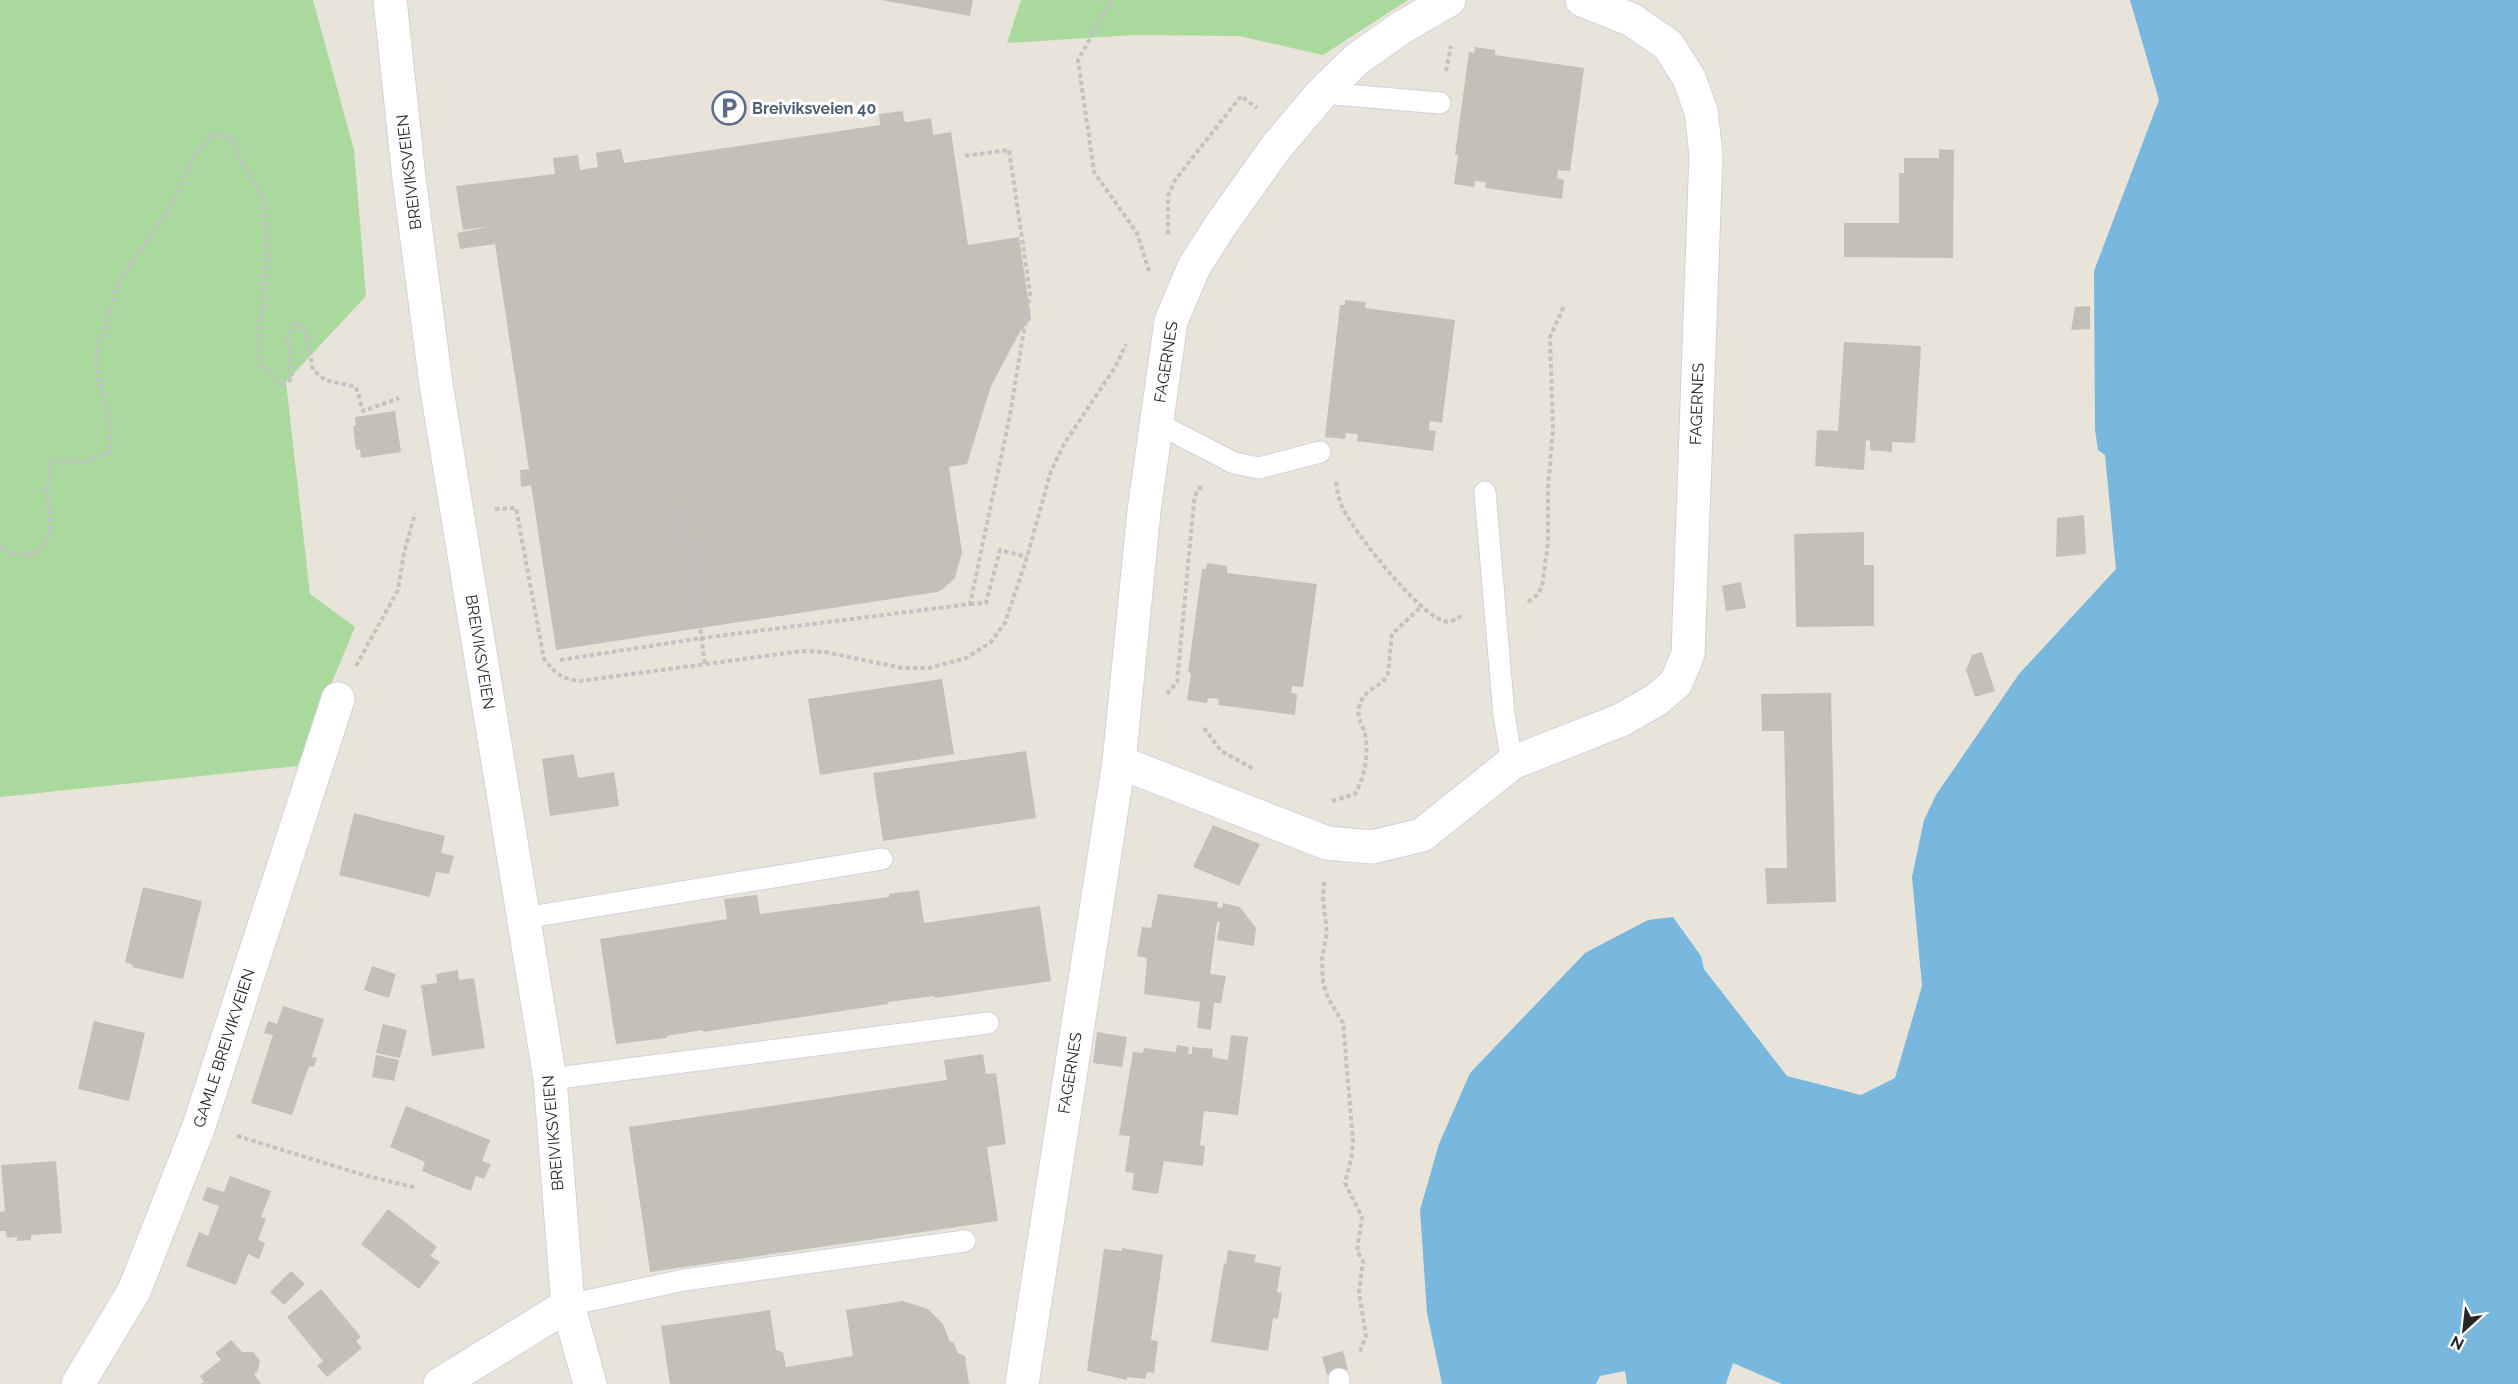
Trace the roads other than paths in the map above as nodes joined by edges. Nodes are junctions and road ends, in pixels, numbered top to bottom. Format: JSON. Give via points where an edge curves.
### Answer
{"nodes":[{"id":1,"x":390,"y":0,"type":"edge"},
{"id":2,"x":1449,"y":0,"type":"edge"},
{"id":3,"x":1582,"y":0,"type":"edge"},
{"id":4,"x":1322,"y":93,"type":"junction"},
{"id":5,"x":1440,"y":103,"type":"road end"},
{"id":6,"x":1157,"y":423,"type":"junction"},
{"id":7,"x":1320,"y":452,"type":"road end"},
{"id":8,"x":1485,"y":492,"type":"dead end"},
{"id":9,"x":338,"y":699,"type":"road end"},
{"id":10,"x":1119,"y":762,"type":"junction"},
{"id":11,"x":1512,"y":764,"type":"junction"},
{"id":12,"x":882,"y":859,"type":"dead end"},
{"id":13,"x":524,"y":918,"type":"junction"},
{"id":14,"x":988,"y":1023,"type":"dead end"},
{"id":15,"x":550,"y":1079,"type":"junction"},
{"id":16,"x":964,"y":1241,"type":"dead end"},
{"id":17,"x":568,"y":1305,"type":"junction"},
{"id":18,"x":78,"y":1384,"type":"edge"},
{"id":19,"x":440,"y":1384,"type":"edge"},
{"id":20,"x":590,"y":1384,"type":"edge"},
{"id":21,"x":1022,"y":1384,"type":"edge"}],
"edges":[{"from":1,"to":13,"type":"street","name":"BREIVIKSVEIEN","via":[[436,384]]},
{"from":2,"to":4,"type":"street","name":"FAGERNES","via":[[1357,59]]},
{"from":3,"to":11,"type":"street","name":"FAGERNES","via":[[1632,20],[1668,45],[1689,78],[1701,111],[1706,154],[1688,654],[1676,683],[1656,700],[1621,720]]},
{"from":4,"to":5,"type":"lane"},
{"from":4,"to":6,"type":"street","name":"FAGERNES","via":[[1289,132],[1194,267],[1171,321]]},
{"from":6,"to":7,"type":"lane","via":[[1234,463],[1259,468]]},
{"from":6,"to":10,"type":"street","name":"FAGERNES","via":[[1144,511]]},
{"from":8,"to":11,"type":"lane","via":[[1504,715]]},
{"from":9,"to":18,"type":"street","name":"GAMLE BREIVIKVEIEN","via":[[198,1126],[134,1291]]},
{"from":10,"to":11,"type":"street","name":"FAGERNES","via":[[1327,843],[1372,847],[1422,835]]},
{"from":10,"to":21,"type":"street","name":"FAGERNES"},
{"from":12,"to":13,"type":"lane"},
{"from":13,"to":15,"type":"street","name":"BREIVIKSVEIEN"},
{"from":14,"to":15,"type":"lane"},
{"from":15,"to":17,"type":"street","name":"BREIVIKSVEIEN"},
{"from":16,"to":17,"type":"lane","via":[[684,1280]]},
{"from":17,"to":19,"type":"street"},
{"from":17,"to":20,"type":"street","name":"BREIVIKSVEIEN"}]}
